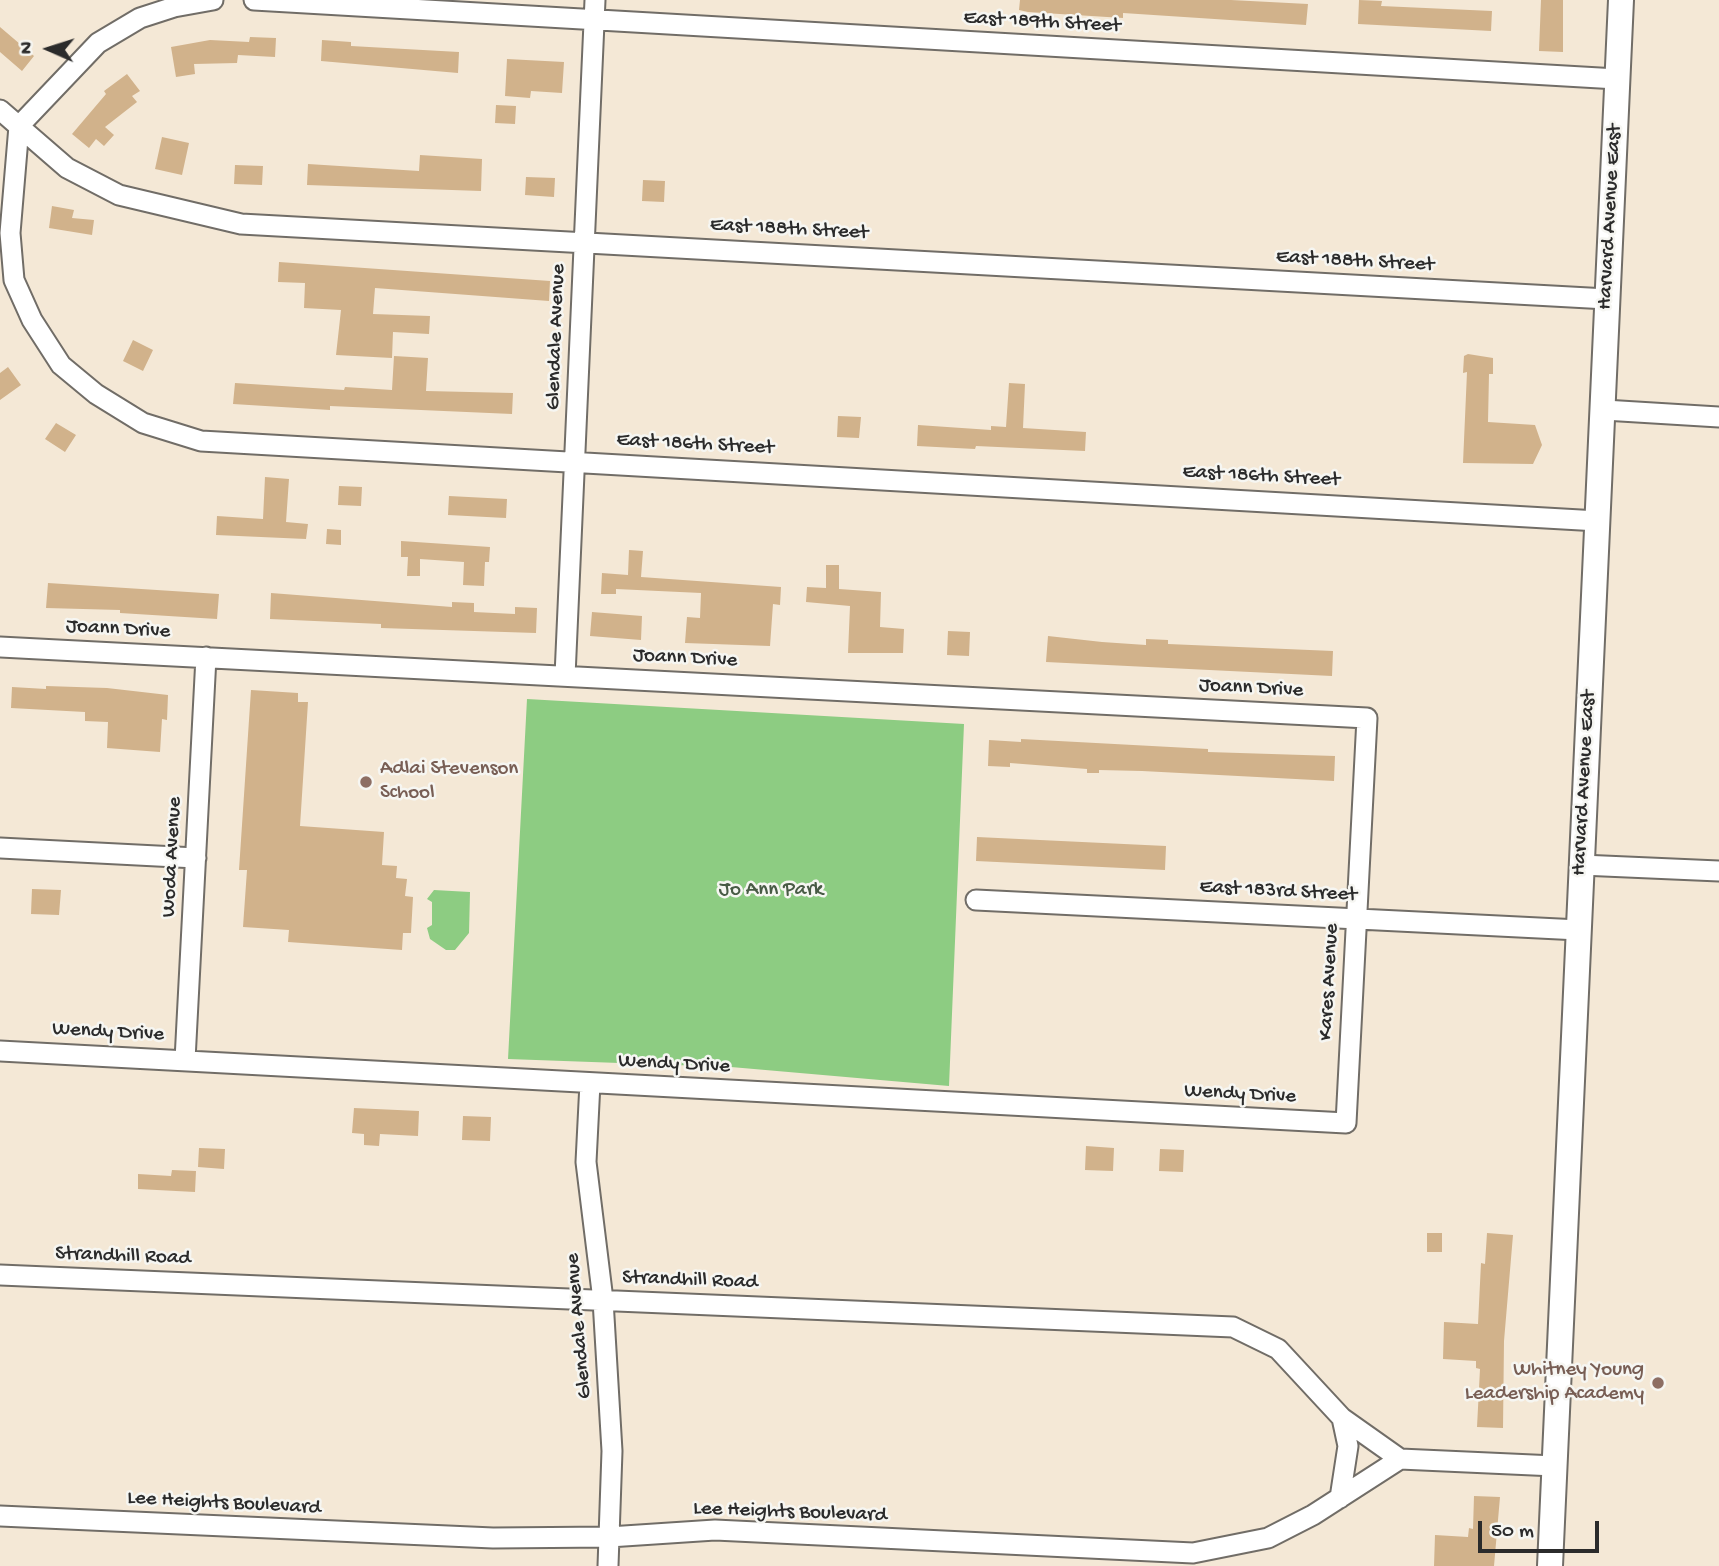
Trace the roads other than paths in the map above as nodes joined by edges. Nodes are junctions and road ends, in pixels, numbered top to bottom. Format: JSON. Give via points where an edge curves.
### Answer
{"nodes":[{"id":1,"x":213,"y":0,"type":"edge"},
{"id":2,"x":254,"y":0,"type":"edge"},
{"id":3,"x":595,"y":0,"type":"edge"},
{"id":4,"x":1621,"y":0,"type":"edge"},
{"id":5,"x":594,"y":21,"type":"junction"},
{"id":6,"x":1617,"y":79,"type":"junction"},
{"id":7,"x":0,"y":110,"type":"edge"},
{"id":8,"x":19,"y":126,"type":"junction"},
{"id":9,"x":583,"y":241,"type":"junction"},
{"id":10,"x":1607,"y":299,"type":"junction"},
{"id":11,"x":1604,"y":410,"type":"junction"},
{"id":12,"x":1719,"y":417,"type":"edge"},
{"id":13,"x":576,"y":461,"type":"junction"},
{"id":14,"x":1598,"y":521,"type":"junction"},
{"id":15,"x":0,"y":647,"type":"edge"},
{"id":16,"x":206,"y":657,"type":"junction"},
{"id":17,"x":565,"y":676,"type":"junction"},
{"id":18,"x":1367,"y":718,"type":"joint"},
{"id":19,"x":0,"y":848,"type":"edge"},
{"id":20,"x":195,"y":858,"type":"junction"},
{"id":21,"x":1581,"y":865,"type":"junction"},
{"id":22,"x":1719,"y":871,"type":"edge"},
{"id":23,"x":976,"y":900,"type":"dead end"},
{"id":24,"x":1357,"y":918,"type":"junction"},
{"id":25,"x":1579,"y":930,"type":"junction"},
{"id":26,"x":0,"y":1051,"type":"edge"},
{"id":27,"x":185,"y":1060,"type":"junction"},
{"id":28,"x":590,"y":1083,"type":"junction"},
{"id":29,"x":1346,"y":1123,"type":"joint"},
{"id":30,"x":0,"y":1275,"type":"edge"},
{"id":31,"x":603,"y":1300,"type":"junction"},
{"id":32,"x":1342,"y":1418,"type":"junction"},
{"id":33,"x":1401,"y":1459,"type":"junction"},
{"id":34,"x":1555,"y":1466,"type":"junction"},
{"id":35,"x":1340,"y":1498,"type":"junction"},
{"id":36,"x":0,"y":1516,"type":"edge"},
{"id":37,"x":610,"y":1537,"type":"junction"},
{"id":38,"x":608,"y":1566,"type":"edge"},
{"id":39,"x":1550,"y":1566,"type":"edge"}],
"edges":[{"from":1,"to":8,"type":"street","via":[[140,18],[97,43]]},
{"from":2,"to":5,"type":"street","name":"East 189th Street"},
{"from":3,"to":5,"type":"street","name":"Glendale Avenue"},
{"from":4,"to":6,"type":"main road","name":"Harvard Avenue East"},
{"from":5,"to":6,"type":"street","name":"East 189th Street"},
{"from":5,"to":9,"type":"street","name":"Glendale Avenue"},
{"from":6,"to":10,"type":"main road","name":"Harvard Avenue East"},
{"from":7,"to":8,"type":"street","name":"East 188th Street"},
{"from":8,"to":9,"type":"street","name":"East 188th Street","via":[[67,168],[119,195],[174,210],[241,223]]},
{"from":8,"to":13,"type":"street","name":"East 186th Street","via":[[10,233],[15,280],[32,320],[61,365],[143,423],[201,441]]},
{"from":9,"to":10,"type":"street","name":"East 188th Street"},
{"from":9,"to":13,"type":"street","name":"Glendale Avenue"},
{"from":10,"to":11,"type":"main road","name":"Harvard Avenue East"},
{"from":11,"to":12,"type":"street"},
{"from":11,"to":14,"type":"main road","name":"Harvard Avenue East"},
{"from":13,"to":14,"type":"street","name":"East 186th Street"},
{"from":13,"to":17,"type":"street","name":"Glendale Avenue"},
{"from":14,"to":21,"type":"main road","name":"Harvard Avenue East"},
{"from":15,"to":16,"type":"street","name":"Joann Drive"},
{"from":16,"to":17,"type":"street","name":"Joann Drive"},
{"from":16,"to":20,"type":"street","name":"Woda Avenue"},
{"from":17,"to":18,"type":"street","name":"Joann Drive"},
{"from":18,"to":24,"type":"street","name":"Kares Avenue"},
{"from":19,"to":20,"type":"street"},
{"from":20,"to":27,"type":"street","name":"Woda Avenue"},
{"from":21,"to":22,"type":"street"},
{"from":21,"to":25,"type":"main road","name":"Harvard Avenue East"},
{"from":23,"to":24,"type":"street","name":"East 183rd Street"},
{"from":24,"to":25,"type":"street","name":"East 183rd Street"},
{"from":24,"to":29,"type":"street","name":"Kares Avenue"},
{"from":25,"to":34,"type":"main road","name":"Harvard Avenue East"},
{"from":26,"to":27,"type":"street","name":"Wendy Drive"},
{"from":27,"to":28,"type":"street","name":"Wendy Drive"},
{"from":28,"to":29,"type":"street","name":"Wendy Drive"},
{"from":28,"to":31,"type":"street","name":"Glendale Avenue","via":[[586,1162]]},
{"from":30,"to":31,"type":"street","name":"Strandhill Road"},
{"from":31,"to":32,"type":"street","name":"Strandhill Road","via":[[1233,1327],[1278,1349]]},
{"from":31,"to":37,"type":"street","name":"Glendale Avenue","via":[[612,1451]]},
{"from":32,"to":33,"type":"street","name":"Strandhill Road"},
{"from":32,"to":35,"type":"street","via":[[1348,1446]]},
{"from":33,"to":34,"type":"street"},
{"from":33,"to":35,"type":"street","name":"Lee Heights Boulevard"},
{"from":34,"to":39,"type":"main road","name":"Harvard Avenue East"},
{"from":35,"to":37,"type":"street","name":"Lee Heights Boulevard","via":[[1268,1538],[1193,1553],[715,1530]]},
{"from":36,"to":37,"type":"street","name":"Lee Heights Boulevard","via":[[390,1535]]},
{"from":37,"to":38,"type":"street","name":"Glendale Avenue"}]}
